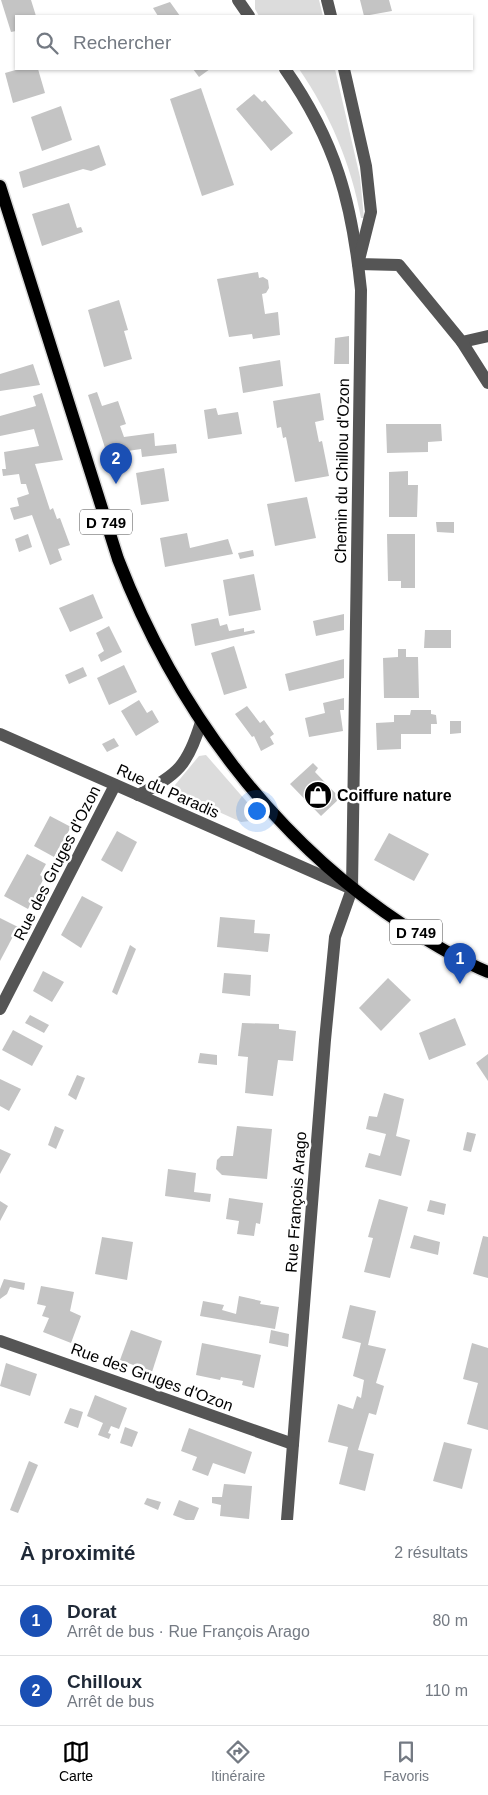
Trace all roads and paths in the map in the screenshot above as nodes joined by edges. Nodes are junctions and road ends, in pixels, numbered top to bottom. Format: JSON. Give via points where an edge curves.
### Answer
{"nodes":[{"id":1,"x":238,"y":0,"type":"edge"},
{"id":2,"x":327,"y":0,"type":"edge"},
{"id":3,"x":248,"y":15,"type":"edge"},
{"id":4,"x":331,"y":15,"type":"edge"},
{"id":5,"x":286,"y":70,"type":"edge"},
{"id":6,"x":344,"y":70,"type":"edge"},
{"id":7,"x":0,"y":186,"type":"edge"},
{"id":8,"x":358,"y":264,"type":"junction"},
{"id":9,"x":488,"y":336,"type":"edge"},
{"id":10,"x":462,"y":342,"type":"junction"},
{"id":11,"x":488,"y":383,"type":"edge"},
{"id":12,"x":201,"y":722,"type":"junction"},
{"id":13,"x":0,"y":734,"type":"edge"},
{"id":14,"x":116,"y":786,"type":"junction"},
{"id":15,"x":138,"y":795,"type":"junction"},
{"id":16,"x":352,"y":889,"type":"junction"},
{"id":17,"x":488,"y":972,"type":"edge"},
{"id":18,"x":0,"y":1009,"type":"edge"},
{"id":19,"x":0,"y":1340,"type":"edge"},
{"id":20,"x":293,"y":1444,"type":"junction"},
{"id":21,"x":287,"y":1520,"type":"edge"}],
"edges":[{"from":1,"to":3,"type":"street"},
{"from":2,"to":4,"type":"street"},
{"from":5,"to":8,"type":"street","name":"Chemin du Chillou d'Ozon","via":[[326,137],[355,232]]},
{"from":6,"to":8,"type":"street","via":[[366,166],[371,212]]},
{"from":7,"to":12,"type":"main road","number":"D 749","via":[[121,567],[157,646]]},
{"from":8,"to":10,"type":"street","via":[[399,265]]},
{"from":8,"to":16,"type":"street","name":"Chemin du Chillou d'Ozon","via":[[359,464]]},
{"from":9,"to":10,"type":"street"},
{"from":10,"to":11,"type":"street"},
{"from":12,"to":15,"type":"street","via":[[191,754],[181,767],[170,778]]},
{"from":12,"to":16,"type":"main road","number":"D 749","via":[[236,770],[282,823]]},
{"from":13,"to":14,"type":"street","name":"Rue du Paradis"},
{"from":14,"to":15,"type":"street","name":"Rue du Paradis"},
{"from":14,"to":18,"type":"street","name":"Rue des Gruges d'Ozon"},
{"from":15,"to":16,"type":"street","name":"Rue du Paradis"},
{"from":16,"to":17,"type":"main road","number":"D 749","via":[[422,937]]},
{"from":16,"to":20,"type":"street","name":"Rue François Arago","via":[[335,936]]},
{"from":19,"to":20,"type":"street","name":"Rue des Gruges d'Ozon"},
{"from":20,"to":21,"type":"street","name":"Rue François Arago"}]}
